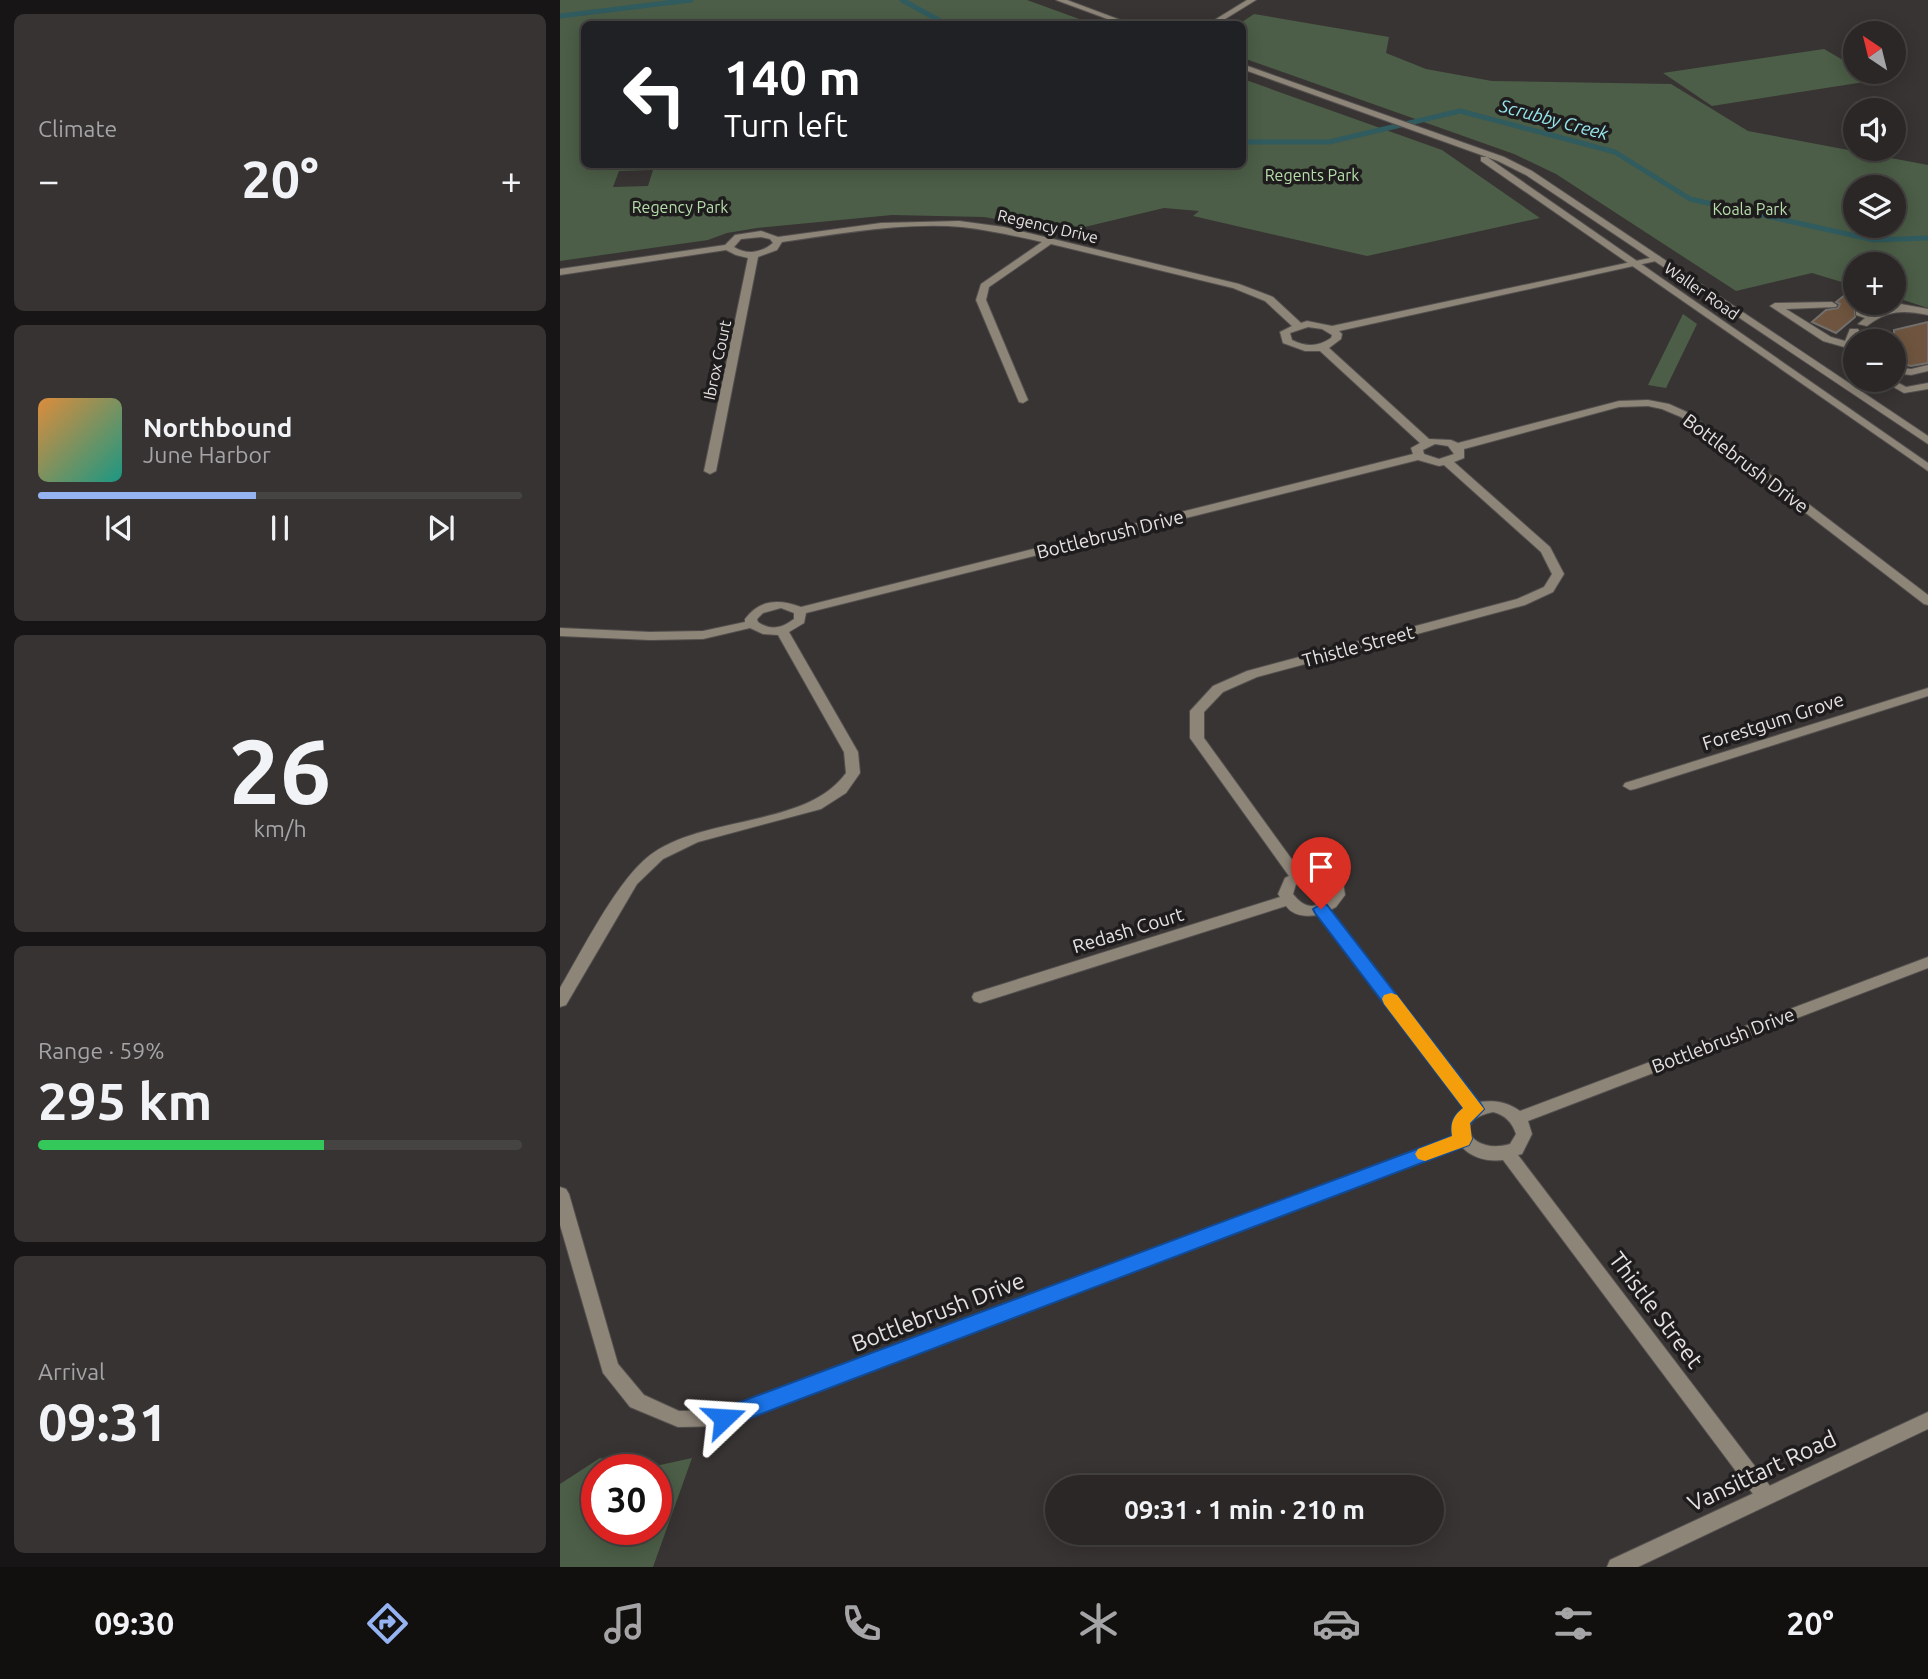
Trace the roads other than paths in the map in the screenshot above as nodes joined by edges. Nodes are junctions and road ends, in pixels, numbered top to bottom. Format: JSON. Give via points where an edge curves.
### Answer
{"nodes":[{"id":1,"x":1060,"y":0,"type":"edge"},
{"id":2,"x":1252,"y":0,"type":"edge"},
{"id":3,"x":1119,"y":21,"type":"edge"},
{"id":4,"x":1217,"y":21,"type":"edge"},
{"id":5,"x":1246,"y":67,"type":"edge"},
{"id":6,"x":1455,"y":142,"type":"junction"},
{"id":7,"x":777,"y":240,"type":"junction"},
{"id":8,"x":1050,"y":241,"type":"junction"},
{"id":9,"x":728,"y":247,"type":"junction"},
{"id":10,"x":754,"y":254,"type":"junction"},
{"id":11,"x":1656,"y":258,"type":"junction"},
{"id":12,"x":1633,"y":263,"type":"junction"},
{"id":13,"x":560,"y":272,"type":"edge"},
{"id":14,"x":1832,"y":305,"type":"dead end"},
{"id":15,"x":1928,"y":312,"type":"edge"},
{"id":16,"x":1861,"y":315,"type":"edge"},
{"id":17,"x":1863,"y":324,"type":"junction"},
{"id":18,"x":1297,"y":325,"type":"junction"},
{"id":19,"x":1332,"y":329,"type":"junction"},
{"id":20,"x":1860,"y":329,"type":"edge"},
{"id":21,"x":1843,"y":345,"type":"edge"},
{"id":22,"x":1322,"y":347,"type":"junction"},
{"id":23,"x":1928,"y":368,"type":"edge"},
{"id":24,"x":1906,"y":371,"type":"edge"},
{"id":25,"x":1828,"y":373,"type":"junction"},
{"id":26,"x":1801,"y":380,"type":"junction"},
{"id":27,"x":1928,"y":386,"type":"edge"},
{"id":28,"x":1906,"y":390,"type":"edge"},
{"id":29,"x":1023,"y":400,"type":"dead end"},
{"id":30,"x":1928,"y":441,"type":"edge"},
{"id":31,"x":1426,"y":442,"type":"junction"},
{"id":32,"x":1457,"y":447,"type":"junction"},
{"id":33,"x":1419,"y":456,"type":"junction"},
{"id":34,"x":1447,"y":462,"type":"junction"},
{"id":35,"x":1928,"y":468,"type":"edge"},
{"id":36,"x":710,"y":471,"type":"dead end"},
{"id":37,"x":1928,"y":601,"type":"edge"},
{"id":38,"x":800,"y":611,"type":"junction"},
{"id":39,"x":752,"y":624,"type":"junction"},
{"id":40,"x":782,"y":631,"type":"junction"},
{"id":41,"x":560,"y":632,"type":"edge"},
{"id":42,"x":1928,"y":692,"type":"edge"},
{"id":43,"x":1630,"y":786,"type":"dead end"},
{"id":44,"x":1297,"y":877,"type":"junction"},
{"id":45,"x":1288,"y":900,"type":"junction"},
{"id":46,"x":1321,"y":909,"type":"junction"},
{"id":47,"x":1928,"y":962,"type":"edge"},
{"id":48,"x":980,"y":997,"type":"dead end"},
{"id":49,"x":560,"y":1001,"type":"edge"},
{"id":50,"x":1474,"y":1109,"type":"junction"},
{"id":51,"x":1518,"y":1118,"type":"junction"},
{"id":52,"x":1462,"y":1139,"type":"junction"},
{"id":53,"x":1507,"y":1153,"type":"junction"},
{"id":54,"x":560,"y":1194,"type":"edge"},
{"id":55,"x":1928,"y":1420,"type":"edge"},
{"id":56,"x":1766,"y":1496,"type":"junction"},
{"id":57,"x":1617,"y":1567,"type":"edge"}],
"edges":[{"from":1,"to":3,"type":"street"},
{"from":2,"to":4,"type":"street"},
{"from":5,"to":6,"type":"street","name":"Waller Road"},
{"from":6,"to":11,"type":"street","name":"Waller Road","via":[[1529,173]]},
{"from":6,"to":12,"type":"street","name":"Waller Road"},
{"from":7,"to":8,"type":"street","name":"Regency Drive","via":[[922,223],[1004,230]]},
{"from":7,"to":9,"type":"street","via":[[768,235],[745,235]]},
{"from":7,"to":10,"type":"street","via":[[773,248]]},
{"from":8,"to":18,"type":"street","name":"Regency Drive","via":[[1236,286],[1269,299]]},
{"from":8,"to":29,"type":"street","via":[[984,286],[981,300]]},
{"from":9,"to":10,"type":"street","via":[[733,252]]},
{"from":9,"to":13,"type":"street"},
{"from":10,"to":36,"type":"street","name":"Ibrox Court"},
{"from":11,"to":12,"type":"street"},
{"from":11,"to":25,"type":"street","name":"Waller Road"},
{"from":12,"to":19,"type":"street"},
{"from":12,"to":26,"type":"street","name":"Waller Road"},
{"from":14,"to":21,"type":"street","via":[[1774,306]]},
{"from":15,"to":17,"type":"street","via":[[1900,307]]},
{"from":16,"to":17,"type":"street"},
{"from":17,"to":20,"type":"street"},
{"from":18,"to":19,"type":"street"},
{"from":18,"to":22,"type":"street","via":[[1285,332],[1287,341],[1301,348]]},
{"from":19,"to":22,"type":"street","via":[[1336,339]]},
{"from":22,"to":31,"type":"street"},
{"from":23,"to":24,"type":"street"},
{"from":25,"to":26,"type":"street"},
{"from":25,"to":30,"type":"street","name":"Waller Road"},
{"from":26,"to":35,"type":"street","name":"Waller Road"},
{"from":27,"to":28,"type":"street"},
{"from":31,"to":32,"type":"street","via":[[1443,441]]},
{"from":31,"to":33,"type":"street","via":[[1417,449]]},
{"from":32,"to":34,"type":"street","via":[[1460,456]]},
{"from":32,"to":37,"type":"street","name":"Bottlebrush Drive","via":[[1619,404],[1665,406],[1685,415]]},
{"from":33,"to":34,"type":"street"},
{"from":33,"to":38,"type":"street","name":"Bottlebrush Drive"},
{"from":34,"to":44,"type":"street","name":"Thistle Street","via":[[1546,550],[1558,575],[1549,589],[1521,602],[1252,674],[1218,689],[1197,711],[1197,738]]},
{"from":38,"to":39,"type":"street","via":[[790,605],[766,606],[754,614]]},
{"from":38,"to":40,"type":"street","via":[[796,625]]},
{"from":39,"to":40,"type":"street","via":[[760,630]]},
{"from":39,"to":41,"type":"street","via":[[703,635]]},
{"from":40,"to":49,"type":"street","via":[[852,752],[853,774],[841,790],[816,806],[693,839],[658,856],[632,881]]},
{"from":42,"to":43,"type":"street","name":"Forestgum Grove"},
{"from":44,"to":45,"type":"street","via":[[1286,887]]},
{"from":44,"to":46,"type":"street","via":[[1319,875],[1336,884],[1337,899]]},
{"from":45,"to":46,"type":"street","via":[[1302,909]]},
{"from":45,"to":48,"type":"street","name":"Redash Court"},
{"from":46,"to":50,"type":"street"},
{"from":47,"to":51,"type":"street","name":"Bottlebrush Drive"},
{"from":50,"to":51,"type":"street","via":[[1503,1108]]},
{"from":50,"to":52,"type":"street","via":[[1462,1119]]},
{"from":51,"to":53,"type":"street","via":[[1522,1142]]},
{"from":52,"to":53,"type":"street","via":[[1487,1155]]},
{"from":52,"to":54,"type":"street","name":"Bottlebrush Drive","via":[[724,1418],[678,1419],[637,1401],[610,1367]]},
{"from":53,"to":56,"type":"street","name":"Thistle Street"},
{"from":55,"to":56,"type":"street","name":"Vansittart Road"},
{"from":56,"to":57,"type":"street","name":"Vansittart Road"}]}
